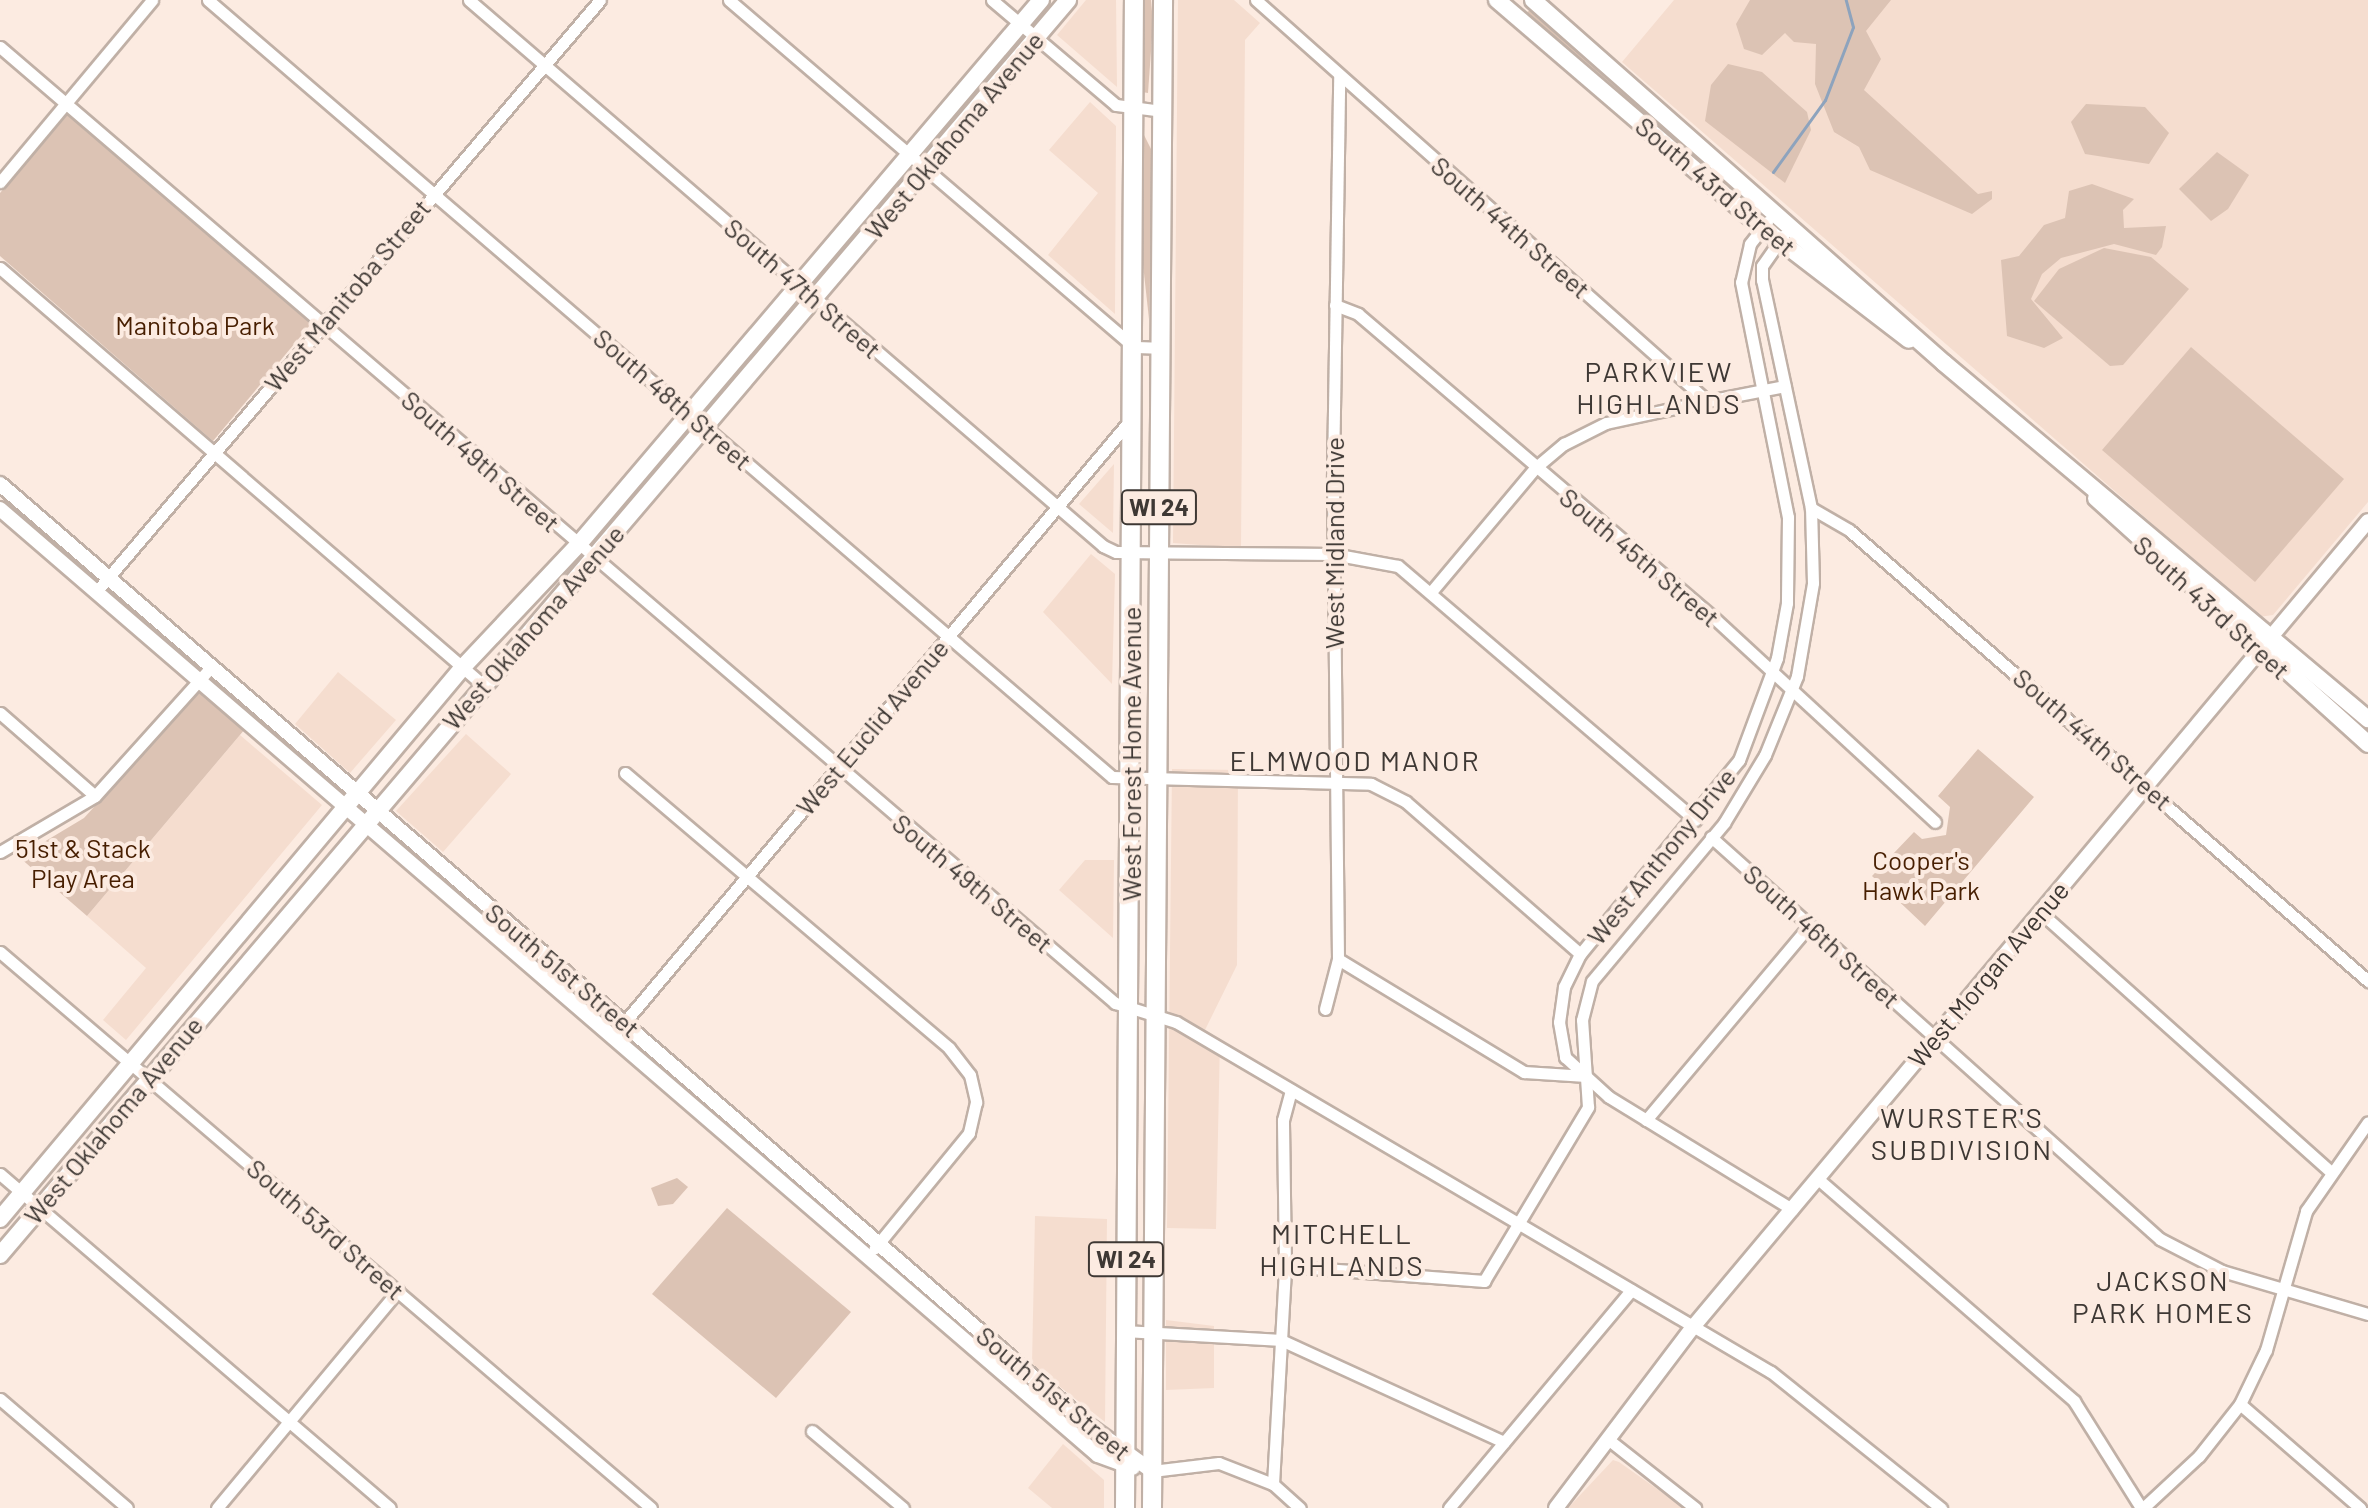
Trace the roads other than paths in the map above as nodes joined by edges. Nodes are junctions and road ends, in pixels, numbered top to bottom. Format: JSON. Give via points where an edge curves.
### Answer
{"nodes":[{"id":1,"x":152,"y":0,"type":"edge"},
{"id":2,"x":208,"y":0,"type":"edge"},
{"id":3,"x":469,"y":0,"type":"edge"},
{"id":4,"x":600,"y":0,"type":"edge"},
{"id":5,"x":729,"y":0,"type":"edge"},
{"id":6,"x":992,"y":0,"type":"edge"},
{"id":7,"x":1041,"y":0,"type":"edge"},
{"id":8,"x":1068,"y":0,"type":"edge"},
{"id":9,"x":1134,"y":0,"type":"edge"},
{"id":10,"x":1163,"y":0,"type":"edge"},
{"id":11,"x":1256,"y":0,"type":"edge"},
{"id":12,"x":1533,"y":0,"type":"edge"},
{"id":13,"x":1509,"y":4,"type":"edge"},
{"id":14,"x":1020,"y":25,"type":"junction"},
{"id":15,"x":1037,"y":37,"type":"junction"},
{"id":16,"x":0,"y":47,"type":"edge"},
{"id":17,"x":544,"y":65,"type":"junction"},
{"id":18,"x":1339,"y":75,"type":"junction"},
{"id":19,"x":66,"y":103,"type":"junction"},
{"id":20,"x":1132,"y":111,"type":"junction"},
{"id":21,"x":1162,"y":111,"type":"junction"},
{"id":22,"x":909,"y":156,"type":"junction"},
{"id":23,"x":925,"y":170,"type":"junction"},
{"id":24,"x":0,"y":182,"type":"edge"},
{"id":25,"x":432,"y":194,"type":"junction"},
{"id":26,"x":1777,"y":211,"type":"junction"},
{"id":27,"x":1793,"y":226,"type":"junction"},
{"id":28,"x":1763,"y":228,"type":"junction"},
{"id":29,"x":1780,"y":241,"type":"junction"},
{"id":30,"x":0,"y":268,"type":"edge"},
{"id":31,"x":800,"y":285,"type":"junction"},
{"id":32,"x":816,"y":299,"type":"junction"},
{"id":33,"x":1335,"y":305,"type":"junction"},
{"id":34,"x":322,"y":325,"type":"junction"},
{"id":35,"x":1134,"y":347,"type":"junction"},
{"id":36,"x":1160,"y":348,"type":"junction"},
{"id":37,"x":1944,"y":363,"type":"junction"},
{"id":38,"x":1785,"y":386,"type":"junction"},
{"id":39,"x":1761,"y":389,"type":"junction"},
{"id":40,"x":1707,"y":401,"type":"junction"},
{"id":41,"x":691,"y":414,"type":"junction"},
{"id":42,"x":1132,"y":418,"type":"junction"},
{"id":43,"x":707,"y":428,"type":"junction"},
{"id":44,"x":213,"y":453,"type":"junction"},
{"id":45,"x":2062,"y":462,"type":"junction"},
{"id":46,"x":1535,"y":468,"type":"junction"},
{"id":47,"x":0,"y":484,"type":"edge"},
{"id":48,"x":1058,"y":508,"type":"junction"},
{"id":49,"x":1811,"y":508,"type":"junction"},
{"id":50,"x":0,"y":509,"type":"edge"},
{"id":51,"x":2368,"y":521,"type":"edge"},
{"id":52,"x":578,"y":545,"type":"junction"},
{"id":53,"x":1145,"y":552,"type":"junction"},
{"id":54,"x":1333,"y":554,"type":"junction"},
{"id":55,"x":592,"y":558,"type":"junction"},
{"id":56,"x":108,"y":578,"type":"junction"},
{"id":57,"x":96,"y":592,"type":"junction"},
{"id":58,"x":1431,"y":592,"type":"junction"},
{"id":59,"x":948,"y":636,"type":"junction"},
{"id":60,"x":2272,"y":636,"type":"junction"},
{"id":61,"x":2259,"y":651,"type":"junction"},
{"id":62,"x":211,"y":667,"type":"junction"},
{"id":63,"x":463,"y":667,"type":"junction"},
{"id":64,"x":1772,"y":674,"type":"junction"},
{"id":65,"x":199,"y":681,"type":"junction"},
{"id":66,"x":482,"y":684,"type":"junction"},
{"id":67,"x":446,"y":688,"type":"junction"},
{"id":68,"x":2334,"y":690,"type":"junction"},
{"id":69,"x":1792,"y":693,"type":"junction"},
{"id":70,"x":2321,"y":706,"type":"junction"},
{"id":71,"x":0,"y":713,"type":"edge"},
{"id":72,"x":2368,"y":719,"type":"edge"},
{"id":73,"x":2368,"y":744,"type":"edge"},
{"id":74,"x":424,"y":751,"type":"junction"},
{"id":75,"x":837,"y":768,"type":"junction"},
{"id":76,"x":625,"y":773,"type":"dead end"},
{"id":77,"x":1335,"y":779,"type":"junction"},
{"id":78,"x":1144,"y":780,"type":"junction"},
{"id":79,"x":2146,"y":785,"type":"junction"},
{"id":80,"x":95,"y":796,"type":"junction"},
{"id":81,"x":351,"y":800,"type":"junction"},
{"id":82,"x":369,"y":816,"type":"junction"},
{"id":83,"x":1695,"y":820,"type":"junction"},
{"id":84,"x":1935,"y":822,"type":"dead end"},
{"id":85,"x":1711,"y":837,"type":"junction"},
{"id":86,"x":0,"y":852,"type":"edge"},
{"id":87,"x":747,"y":877,"type":"junction"},
{"id":88,"x":2040,"y":912,"type":"junction"},
{"id":89,"x":1809,"y":926,"type":"junction"},
{"id":90,"x":0,"y":952,"type":"edge"},
{"id":91,"x":1580,"y":954,"type":"junction"},
{"id":92,"x":1338,"y":959,"type":"junction"},
{"id":93,"x":2368,"y":981,"type":"edge"},
{"id":94,"x":1128,"y":1009,"type":"junction"},
{"id":95,"x":1325,"y":1009,"type":"dead end"},
{"id":96,"x":1155,"y":1015,"type":"junction"},
{"id":97,"x":624,"y":1022,"type":"junction"},
{"id":98,"x":613,"y":1036,"type":"junction"},
{"id":99,"x":1935,"y":1038,"type":"junction"},
{"id":100,"x":130,"y":1061,"type":"junction"},
{"id":101,"x":1587,"y":1076,"type":"junction"},
{"id":102,"x":149,"y":1077,"type":"junction"},
{"id":103,"x":1291,"y":1090,"type":"junction"},
{"id":104,"x":1646,"y":1120,"type":"junction"},
{"id":105,"x":2368,"y":1122,"type":"edge"},
{"id":106,"x":2329,"y":1170,"type":"junction"},
{"id":107,"x":0,"y":1174,"type":"edge"},
{"id":108,"x":1818,"y":1179,"type":"junction"},
{"id":109,"x":22,"y":1193,"type":"junction"},
{"id":110,"x":40,"y":1208,"type":"junction"},
{"id":111,"x":1792,"y":1209,"type":"junction"},
{"id":112,"x":0,"y":1219,"type":"edge"},
{"id":113,"x":1522,"y":1222,"type":"junction"},
{"id":114,"x":879,"y":1244,"type":"junction"},
{"id":115,"x":0,"y":1255,"type":"edge"},
{"id":116,"x":868,"y":1256,"type":"junction"},
{"id":117,"x":1285,"y":1266,"type":"junction"},
{"id":118,"x":2283,"y":1289,"type":"junction"},
{"id":119,"x":1631,"y":1290,"type":"junction"},
{"id":120,"x":398,"y":1291,"type":"junction"},
{"id":121,"x":2368,"y":1314,"type":"edge"},
{"id":122,"x":1693,"y":1327,"type":"junction"},
{"id":123,"x":1125,"y":1331,"type":"junction"},
{"id":124,"x":1154,"y":1332,"type":"junction"},
{"id":125,"x":1281,"y":1340,"type":"junction"},
{"id":126,"x":0,"y":1399,"type":"edge"},
{"id":127,"x":2240,"y":1404,"type":"junction"},
{"id":128,"x":290,"y":1422,"type":"junction"},
{"id":129,"x":812,"y":1431,"type":"dead end"},
{"id":130,"x":1609,"y":1440,"type":"junction"},
{"id":131,"x":1504,"y":1442,"type":"junction"},
{"id":132,"x":1125,"y":1462,"type":"junction"},
{"id":133,"x":1152,"y":1471,"type":"junction"},
{"id":134,"x":1273,"y":1484,"type":"junction"},
{"id":135,"x":127,"y":1508,"type":"edge"},
{"id":136,"x":217,"y":1508,"type":"edge"},
{"id":137,"x":390,"y":1508,"type":"edge"},
{"id":138,"x":651,"y":1508,"type":"edge"},
{"id":139,"x":903,"y":1508,"type":"edge"},
{"id":140,"x":1125,"y":1508,"type":"edge"},
{"id":141,"x":1152,"y":1508,"type":"edge"},
{"id":142,"x":1300,"y":1508,"type":"edge"},
{"id":143,"x":1449,"y":1508,"type":"edge"},
{"id":144,"x":1556,"y":1508,"type":"edge"},
{"id":145,"x":1695,"y":1508,"type":"edge"},
{"id":146,"x":1941,"y":1508,"type":"edge"},
{"id":147,"x":2142,"y":1508,"type":"edge"},
{"id":148,"x":2360,"y":1508,"type":"edge"}],
"edges":[{"from":1,"to":19,"type":"street"},
{"from":2,"to":25,"type":"street","name":"South 48th Street"},
{"from":3,"to":17,"type":"street","name":"South 47th Street"},
{"from":4,"to":17,"type":"street","name":"West Manitoba Street"},
{"from":5,"to":22,"type":"street"},
{"from":6,"to":14,"type":"street"},
{"from":7,"to":14,"type":"main road","name":"West Oklahoma Avenue"},
{"from":8,"to":15,"type":"main road","name":"West Oklahoma Avenue"},
{"from":9,"to":20,"type":"main road","name":"West Forest Home Avenue","number":"WI 24"},
{"from":10,"to":21,"type":"main road","name":"West Forest Home Avenue","number":"WI 24"},
{"from":11,"to":18,"type":"street","name":"South 44th Street"},
{"from":12,"to":26,"type":"main road","name":"South 43rd Street"},
{"from":13,"to":28,"type":"main road","name":"South 43rd Street"},
{"from":14,"to":15,"type":"street"},
{"from":14,"to":22,"type":"main road","name":"West Oklahoma Avenue"},
{"from":15,"to":20,"type":"street"},
{"from":15,"to":23,"type":"main road","name":"West Oklahoma Avenue"},
{"from":16,"to":19,"type":"street","name":"South 49th Street"},
{"from":17,"to":25,"type":"street","name":"West Manitoba Street"},
{"from":17,"to":31,"type":"street","name":"South 47th Street"},
{"from":18,"to":33,"type":"street","name":"West Midland Drive"},
{"from":18,"to":40,"type":"street","name":"South 44th Street"},
{"from":19,"to":24,"type":"street"},
{"from":19,"to":34,"type":"street","name":"South 49th Street"},
{"from":20,"to":21,"type":"street"},
{"from":20,"to":35,"type":"main road","name":"West Forest Home Avenue","number":"WI 24"},
{"from":21,"to":36,"type":"main road","name":"West Forest Home Avenue","number":"WI 24"},
{"from":22,"to":23,"type":"street"},
{"from":22,"to":31,"type":"main road","name":"West Oklahoma Avenue"},
{"from":23,"to":32,"type":"main road","name":"West Oklahoma Avenue"},
{"from":23,"to":35,"type":"street"},
{"from":25,"to":34,"type":"street","name":"West Manitoba Street"},
{"from":25,"to":41,"type":"street","name":"South 48th Street"},
{"from":26,"to":27,"type":"main road","name":"South 43rd Street"},
{"from":26,"to":28,"type":"street","name":"West Anthony Drive"},
{"from":27,"to":29,"type":"street","name":"West Anthony Drive"},
{"from":27,"to":37,"type":"main road","name":"South 43rd Street"},
{"from":28,"to":29,"type":"main road","name":"South 43rd Street"},
{"from":28,"to":39,"type":"street","name":"West Anthony Drive","via":[[1745,255],[1741,282]]},
{"from":29,"to":37,"type":"main road","name":"South 43rd Street"},
{"from":29,"to":38,"type":"street","name":"West Anthony Drive","via":[[1762,280]]},
{"from":30,"to":44,"type":"street"},
{"from":31,"to":32,"type":"street","name":"South 47th Street"},
{"from":31,"to":41,"type":"main road","name":"West Oklahoma Avenue"},
{"from":32,"to":43,"type":"main road","name":"West Oklahoma Avenue"},
{"from":32,"to":48,"type":"street","name":"South 47th Street"},
{"from":33,"to":46,"type":"street","name":"South 45th Street","via":[[1358,314]]},
{"from":33,"to":54,"type":"street","name":"West Midland Drive"},
{"from":34,"to":44,"type":"street","name":"West Manitoba Street"},
{"from":34,"to":52,"type":"street","name":"South 49th Street"},
{"from":35,"to":36,"type":"street"},
{"from":35,"to":42,"type":"main road","name":"West Forest Home Avenue","number":"WI 24"},
{"from":36,"to":53,"type":"main road","name":"West Forest Home Avenue","number":"WI 24"},
{"from":37,"to":45,"type":"main road","name":"South 43rd Street"},
{"from":38,"to":39,"type":"street"},
{"from":38,"to":49,"type":"street","name":"West Anthony Drive"},
{"from":39,"to":40,"type":"street"},
{"from":39,"to":64,"type":"street","name":"West Anthony Drive","via":[[1789,530],[1787,603]]},
{"from":40,"to":46,"type":"street","via":[[1606,423]]},
{"from":41,"to":43,"type":"street","name":"South 48th Street"},
{"from":41,"to":52,"type":"main road","name":"West Oklahoma Avenue"},
{"from":42,"to":48,"type":"street","name":"West Euclid Avenue"},
{"from":42,"to":53,"type":"main road","name":"West Forest Home Avenue","number":"WI 24"},
{"from":43,"to":55,"type":"main road","name":"West Oklahoma Avenue"},
{"from":43,"to":59,"type":"street","name":"South 48th Street"},
{"from":44,"to":56,"type":"street","name":"West Manitoba Street"},
{"from":44,"to":63,"type":"street"},
{"from":45,"to":60,"type":"main road","name":"South 43rd Street"},
{"from":45,"to":61,"type":"main road","name":"South 43rd Street"},
{"from":46,"to":58,"type":"street"},
{"from":46,"to":64,"type":"street","name":"South 45th Street"},
{"from":47,"to":56,"type":"street","name":"South 51st Street"},
{"from":48,"to":53,"type":"street","name":"South 47th Street","via":[[1103,546]]},
{"from":48,"to":59,"type":"street","name":"West Euclid Avenue"},
{"from":49,"to":69,"type":"street","name":"West Anthony Drive","via":[[1810,614]]},
{"from":49,"to":79,"type":"street","name":"South 44th Street","via":[[1849,530]]},
{"from":50,"to":57,"type":"street","name":"South 51st Street"},
{"from":51,"to":60,"type":"street","name":"West Morgan Avenue"},
{"from":52,"to":55,"type":"street","name":"South 49th Street"},
{"from":52,"to":63,"type":"main road","name":"West Oklahoma Avenue"},
{"from":53,"to":54,"type":"street","name":"South 47th Street"},
{"from":53,"to":78,"type":"main road","name":"West Forest Home Avenue","number":"WI 24"},
{"from":53,"to":78,"type":"main road","name":"West Forest Home Avenue","number":"WI 24"},
{"from":54,"to":58,"type":"street","via":[[1386,561]]},
{"from":54,"to":77,"type":"street","name":"West Midland Drive"},
{"from":55,"to":66,"type":"main road","name":"West Oklahoma Avenue"},
{"from":55,"to":75,"type":"street","name":"South 49th Street"},
{"from":56,"to":57,"type":"street","name":"West Manitoba Street"},
{"from":56,"to":62,"type":"street","name":"South 51st Street"},
{"from":57,"to":65,"type":"street","name":"South 51st Street"},
{"from":58,"to":83,"type":"street"},
{"from":59,"to":75,"type":"street","name":"West Euclid Avenue"},
{"from":59,"to":78,"type":"street","name":"South 48th Street","via":[[1112,777]]},
{"from":60,"to":61,"type":"street","name":"West Morgan Avenue"},
{"from":60,"to":68,"type":"main road","name":"South 43rd Street"},
{"from":61,"to":70,"type":"main road","name":"South 43rd Street"},
{"from":61,"to":79,"type":"street","name":"West Morgan Avenue"},
{"from":62,"to":65,"type":"street"},
{"from":62,"to":81,"type":"street","name":"South 51st Street"},
{"from":63,"to":66,"type":"street"},
{"from":63,"to":67,"type":"main road","name":"West Oklahoma Avenue"},
{"from":64,"to":69,"type":"street","name":"South 45th Street"},
{"from":64,"to":83,"type":"street","name":"West Anthony Drive","via":[[1739,760]]},
{"from":65,"to":80,"type":"street"},
{"from":65,"to":81,"type":"street","name":"South 51st Street"},
{"from":66,"to":74,"type":"main road","name":"West Oklahoma Avenue"},
{"from":67,"to":74,"type":"main road","via":[[419,740]]},
{"from":67,"to":81,"type":"main road","name":"West Oklahoma Avenue"},
{"from":68,"to":70,"type":"main road"},
{"from":68,"to":72,"type":"main road","name":"South 43rd Street"},
{"from":69,"to":84,"type":"street","name":"South 45th Street"},
{"from":69,"to":85,"type":"street","name":"West Anthony Drive","via":[[1757,771]]},
{"from":70,"to":73,"type":"main road","name":"South 43rd Street"},
{"from":71,"to":80,"type":"street"},
{"from":74,"to":82,"type":"main road","name":"West Oklahoma Avenue"},
{"from":75,"to":87,"type":"street","name":"West Euclid Avenue"},
{"from":75,"to":94,"type":"street","name":"South 49th Street"},
{"from":76,"to":87,"type":"street"},
{"from":77,"to":78,"type":"street"},
{"from":77,"to":91,"type":"street","via":[[1398,796]]},
{"from":77,"to":92,"type":"street","name":"West Midland Drive"},
{"from":78,"to":94,"type":"main road","name":"West Forest Home Avenue","number":"WI 24"},
{"from":78,"to":96,"type":"main road","name":"West Forest Home Avenue","number":"WI 24"},
{"from":79,"to":88,"type":"street","name":"West Morgan Avenue"},
{"from":79,"to":93,"type":"street","name":"South 44th Street"},
{"from":80,"to":86,"type":"street"},
{"from":81,"to":82,"type":"street","name":"South 51st Street"},
{"from":81,"to":100,"type":"main road","name":"West Oklahoma Avenue"},
{"from":82,"to":97,"type":"street","name":"South 51st Street"},
{"from":82,"to":98,"type":"street","name":"South 51st Street"},
{"from":82,"to":102,"type":"main road","name":"West Oklahoma Avenue"},
{"from":83,"to":91,"type":"street","name":"West Anthony Drive"},
{"from":85,"to":89,"type":"street","name":"South 46th Street"},
{"from":85,"to":101,"type":"street","name":"West Anthony Drive","via":[[1592,981],[1582,1020]]},
{"from":87,"to":97,"type":"street","name":"West Euclid Avenue"},
{"from":87,"to":114,"type":"street","via":[[949,1048],[970,1075],[976,1102],[953,1157]]},
{"from":88,"to":99,"type":"street","name":"West Morgan Avenue"},
{"from":88,"to":106,"type":"street"},
{"from":89,"to":99,"type":"street","name":"South 46th Street"},
{"from":89,"to":104,"type":"street"},
{"from":90,"to":100,"type":"street","name":"South 53rd Street"},
{"from":91,"to":101,"type":"street","name":"West Anthony Drive","via":[[1564,987],[1560,1034],[1565,1057]]},
{"from":92,"to":95,"type":"street","name":"West Midland Drive"},
{"from":92,"to":101,"type":"street","via":[[1536,1078]]},
{"from":94,"to":96,"type":"street","name":"South 49th Street"},
{"from":94,"to":123,"type":"main road","name":"West Forest Home Avenue","number":"WI 24"},
{"from":96,"to":103,"type":"street","name":"South 49th Street"},
{"from":96,"to":124,"type":"main road","name":"West Forest Home Avenue","number":"WI 24"},
{"from":97,"to":98,"type":"street","name":"West Euclid Avenue"},
{"from":97,"to":114,"type":"street","name":"South 51st Street"},
{"from":98,"to":116,"type":"street","name":"South 51st Street"},
{"from":99,"to":108,"type":"street","name":"West Morgan Avenue"},
{"from":99,"to":118,"type":"street","name":"South 46th Street","via":[[2160,1239],[2196,1260]]},
{"from":100,"to":102,"type":"street","name":"South 53rd Street"},
{"from":100,"to":109,"type":"main road","name":"West Oklahoma Avenue"},
{"from":101,"to":104,"type":"street"},
{"from":101,"to":113,"type":"street","name":"West Anthony Drive","via":[[1588,1107]]},
{"from":102,"to":110,"type":"main road","name":"West Oklahoma Avenue"},
{"from":102,"to":120,"type":"street","name":"South 53rd Street"},
{"from":103,"to":113,"type":"street","name":"South 49th Street"},
{"from":103,"to":117,"type":"street","via":[[1283,1120]]},
{"from":104,"to":111,"type":"street"},
{"from":105,"to":106,"type":"street"},
{"from":106,"to":118,"type":"street","via":[[2306,1211]]},
{"from":107,"to":109,"type":"street"},
{"from":108,"to":111,"type":"street","name":"West Morgan Avenue"},
{"from":108,"to":147,"type":"street","via":[[2074,1401]]},
{"from":109,"to":110,"type":"street"},
{"from":109,"to":112,"type":"main road","name":"West Oklahoma Avenue"},
{"from":110,"to":115,"type":"main road","name":"West Oklahoma Avenue"},
{"from":110,"to":128,"type":"street"},
{"from":111,"to":122,"type":"street","name":"West Morgan Avenue"},
{"from":113,"to":117,"type":"street","name":"West Anthony Drive","via":[[1484,1281]]},
{"from":113,"to":119,"type":"street","name":"South 49th Street"},
{"from":114,"to":116,"type":"street"},
{"from":114,"to":132,"type":"street","name":"South 51st Street"},
{"from":116,"to":132,"type":"street","name":"South 51st Street","via":[[1098,1455]]},
{"from":117,"to":125,"type":"street"},
{"from":118,"to":121,"type":"street","name":"South 46th Street"},
{"from":118,"to":127,"type":"street"},
{"from":119,"to":122,"type":"street","name":"South 49th Street"},
{"from":119,"to":131,"type":"street"},
{"from":120,"to":128,"type":"street"},
{"from":120,"to":138,"type":"street","name":"South 53rd Street"},
{"from":122,"to":130,"type":"street","name":"West Morgan Avenue"},
{"from":122,"to":146,"type":"street","via":[[1819,1404]]},
{"from":123,"to":124,"type":"street"},
{"from":123,"to":132,"type":"main road","name":"West Forest Home Avenue","number":"WI 24"},
{"from":124,"to":125,"type":"street"},
{"from":124,"to":133,"type":"main road","name":"West Forest Home Avenue","number":"WI 24"},
{"from":125,"to":131,"type":"street"},
{"from":125,"to":134,"type":"street"},
{"from":126,"to":135,"type":"street"},
{"from":127,"to":147,"type":"street","via":[[2199,1456]]},
{"from":127,"to":148,"type":"street"},
{"from":128,"to":136,"type":"street"},
{"from":128,"to":137,"type":"street"},
{"from":129,"to":139,"type":"street"},
{"from":130,"to":144,"type":"street","name":"West Morgan Avenue"},
{"from":130,"to":145,"type":"street"},
{"from":131,"to":143,"type":"street"},
{"from":132,"to":133,"type":"street","name":"South 51st Street"},
{"from":132,"to":140,"type":"main road","name":"West Forest Home Avenue","number":"WI 24"},
{"from":133,"to":134,"type":"street","via":[[1219,1463]]},
{"from":133,"to":141,"type":"main road","name":"West Forest Home Avenue","number":"WI 24"},
{"from":134,"to":142,"type":"street"}]}
